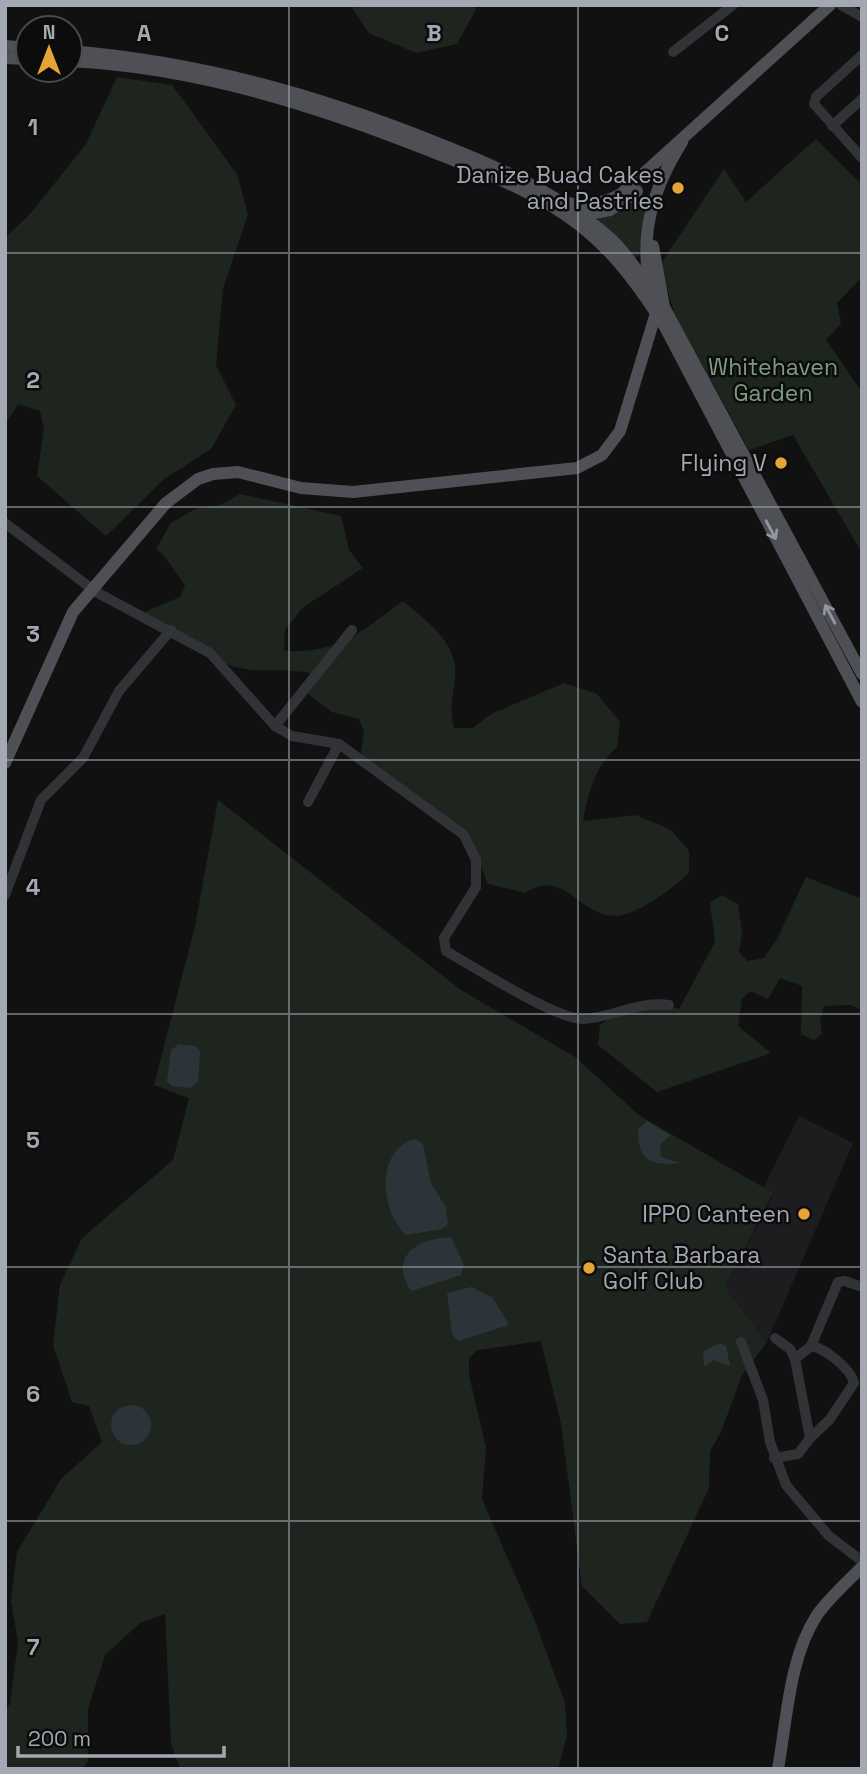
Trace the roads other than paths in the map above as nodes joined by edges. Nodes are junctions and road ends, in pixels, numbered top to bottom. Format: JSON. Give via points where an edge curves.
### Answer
{"nodes":[{"id":1,"x":733,"y":5,"type":"edge"},
{"id":2,"x":830,"y":5,"type":"edge"},
{"id":3,"x":842,"y":5,"type":"edge"},
{"id":4,"x":862,"y":17,"type":"edge"},
{"id":5,"x":673,"y":52,"type":"dead end"},
{"id":6,"x":84,"y":53,"type":"edge"},
{"id":7,"x":862,"y":55,"type":"edge"},
{"id":8,"x":84,"y":63,"type":"edge"},
{"id":9,"x":300,"y":99,"type":"junction"},
{"id":10,"x":862,"y":99,"type":"edge"},
{"id":11,"x":832,"y":126,"type":"junction"},
{"id":12,"x":682,"y":142,"type":"junction"},
{"id":13,"x":859,"y":149,"type":"edge"},
{"id":14,"x":554,"y":199,"type":"junction"},
{"id":15,"x":568,"y":216,"type":"junction"},
{"id":16,"x":582,"y":216,"type":"junction"},
{"id":17,"x":650,"y":289,"type":"junction"},
{"id":18,"x":660,"y":310,"type":"junction"},
{"id":19,"x":5,"y":523,"type":"edge"},
{"id":20,"x":92,"y":589,"type":"junction"},
{"id":21,"x":171,"y":629,"type":"junction"},
{"id":22,"x":352,"y":630,"type":"dead end"},
{"id":23,"x":862,"y":674,"type":"edge"},
{"id":24,"x":862,"y":702,"type":"edge"},
{"id":25,"x":275,"y":726,"type":"junction"},
{"id":26,"x":339,"y":744,"type":"junction"},
{"id":27,"x":5,"y":764,"type":"edge"},
{"id":28,"x":308,"y":802,"type":"dead end"},
{"id":29,"x":5,"y":895,"type":"edge"},
{"id":30,"x":669,"y":1005,"type":"dead end"},
{"id":31,"x":862,"y":1287,"type":"edge"},
{"id":32,"x":775,"y":1339,"type":"dead end"},
{"id":33,"x":741,"y":1342,"type":"dead end"},
{"id":34,"x":811,"y":1346,"type":"junction"},
{"id":35,"x":795,"y":1359,"type":"junction"},
{"id":36,"x":810,"y":1438,"type":"junction"},
{"id":37,"x":775,"y":1458,"type":"junction"},
{"id":38,"x":862,"y":1564,"type":"edge"},
{"id":39,"x":778,"y":1769,"type":"edge"}],
"edges":[{"from":1,"to":5,"type":"street"},
{"from":2,"to":12,"type":"main road"},
{"from":3,"to":4,"type":"street"},
{"from":6,"to":9,"type":"main road","via":[[165,62]]},
{"from":7,"to":11,"type":"street","via":[[816,97],[816,108]]},
{"from":8,"to":9,"type":"main road","via":[[168,72]]},
{"from":9,"to":14,"type":"main road","via":[[390,123],[468,155]]},
{"from":9,"to":15,"type":"main road","via":[[458,162]]},
{"from":10,"to":11,"type":"street"},
{"from":11,"to":13,"type":"street"},
{"from":12,"to":14,"type":"main road","via":[[633,186],[606,202],[588,205]]},
{"from":12,"to":16,"type":"main road","via":[[625,202]]},
{"from":12,"to":17,"type":"main road","via":[[653,197],[645,242]]},
{"from":12,"to":18,"type":"main road","via":[[655,222]]},
{"from":14,"to":16,"type":"main road"},
{"from":15,"to":16,"type":"main road"},
{"from":15,"to":18,"type":"main road","via":[[618,259]]},
{"from":16,"to":17,"type":"main road","via":[[614,241]]},
{"from":17,"to":18,"type":"main road"},
{"from":18,"to":20,"type":"main road","via":[[620,431],[591,462],[560,472],[353,492],[301,488],[238,472],[213,474],[182,488],[166,503]]},
{"from":23,"to":18,"type":"main road","one_way":true},
{"from":18,"to":24,"type":"main road","one_way":true},
{"from":19,"to":20,"type":"street"},
{"from":20,"to":21,"type":"street"},
{"from":20,"to":27,"type":"main road","via":[[68,621]]},
{"from":21,"to":25,"type":"street","via":[[210,653]]},
{"from":21,"to":29,"type":"street","via":[[119,691],[83,758],[41,800]]},
{"from":22,"to":25,"type":"street"},
{"from":25,"to":26,"type":"street","via":[[292,736]]},
{"from":26,"to":28,"type":"street"},
{"from":26,"to":30,"type":"street","via":[[464,835],[472,847],[476,887],[444,938],[446,951],[575,1018],[613,1014],[646,1003]]},
{"from":31,"to":34,"type":"street","via":[[838,1282]]},
{"from":32,"to":35,"type":"street","via":[[790,1349]]},
{"from":33,"to":37,"type":"street","via":[[763,1400]]},
{"from":34,"to":35,"type":"street"},
{"from":34,"to":36,"type":"street","via":[[827,1353],[855,1382],[830,1419]]},
{"from":35,"to":36,"type":"street"},
{"from":36,"to":37,"type":"street","via":[[798,1454]]},
{"from":37,"to":38,"type":"street","via":[[797,1501]]},
{"from":38,"to":39,"type":"main road","via":[[817,1615],[805,1640]]}]}
